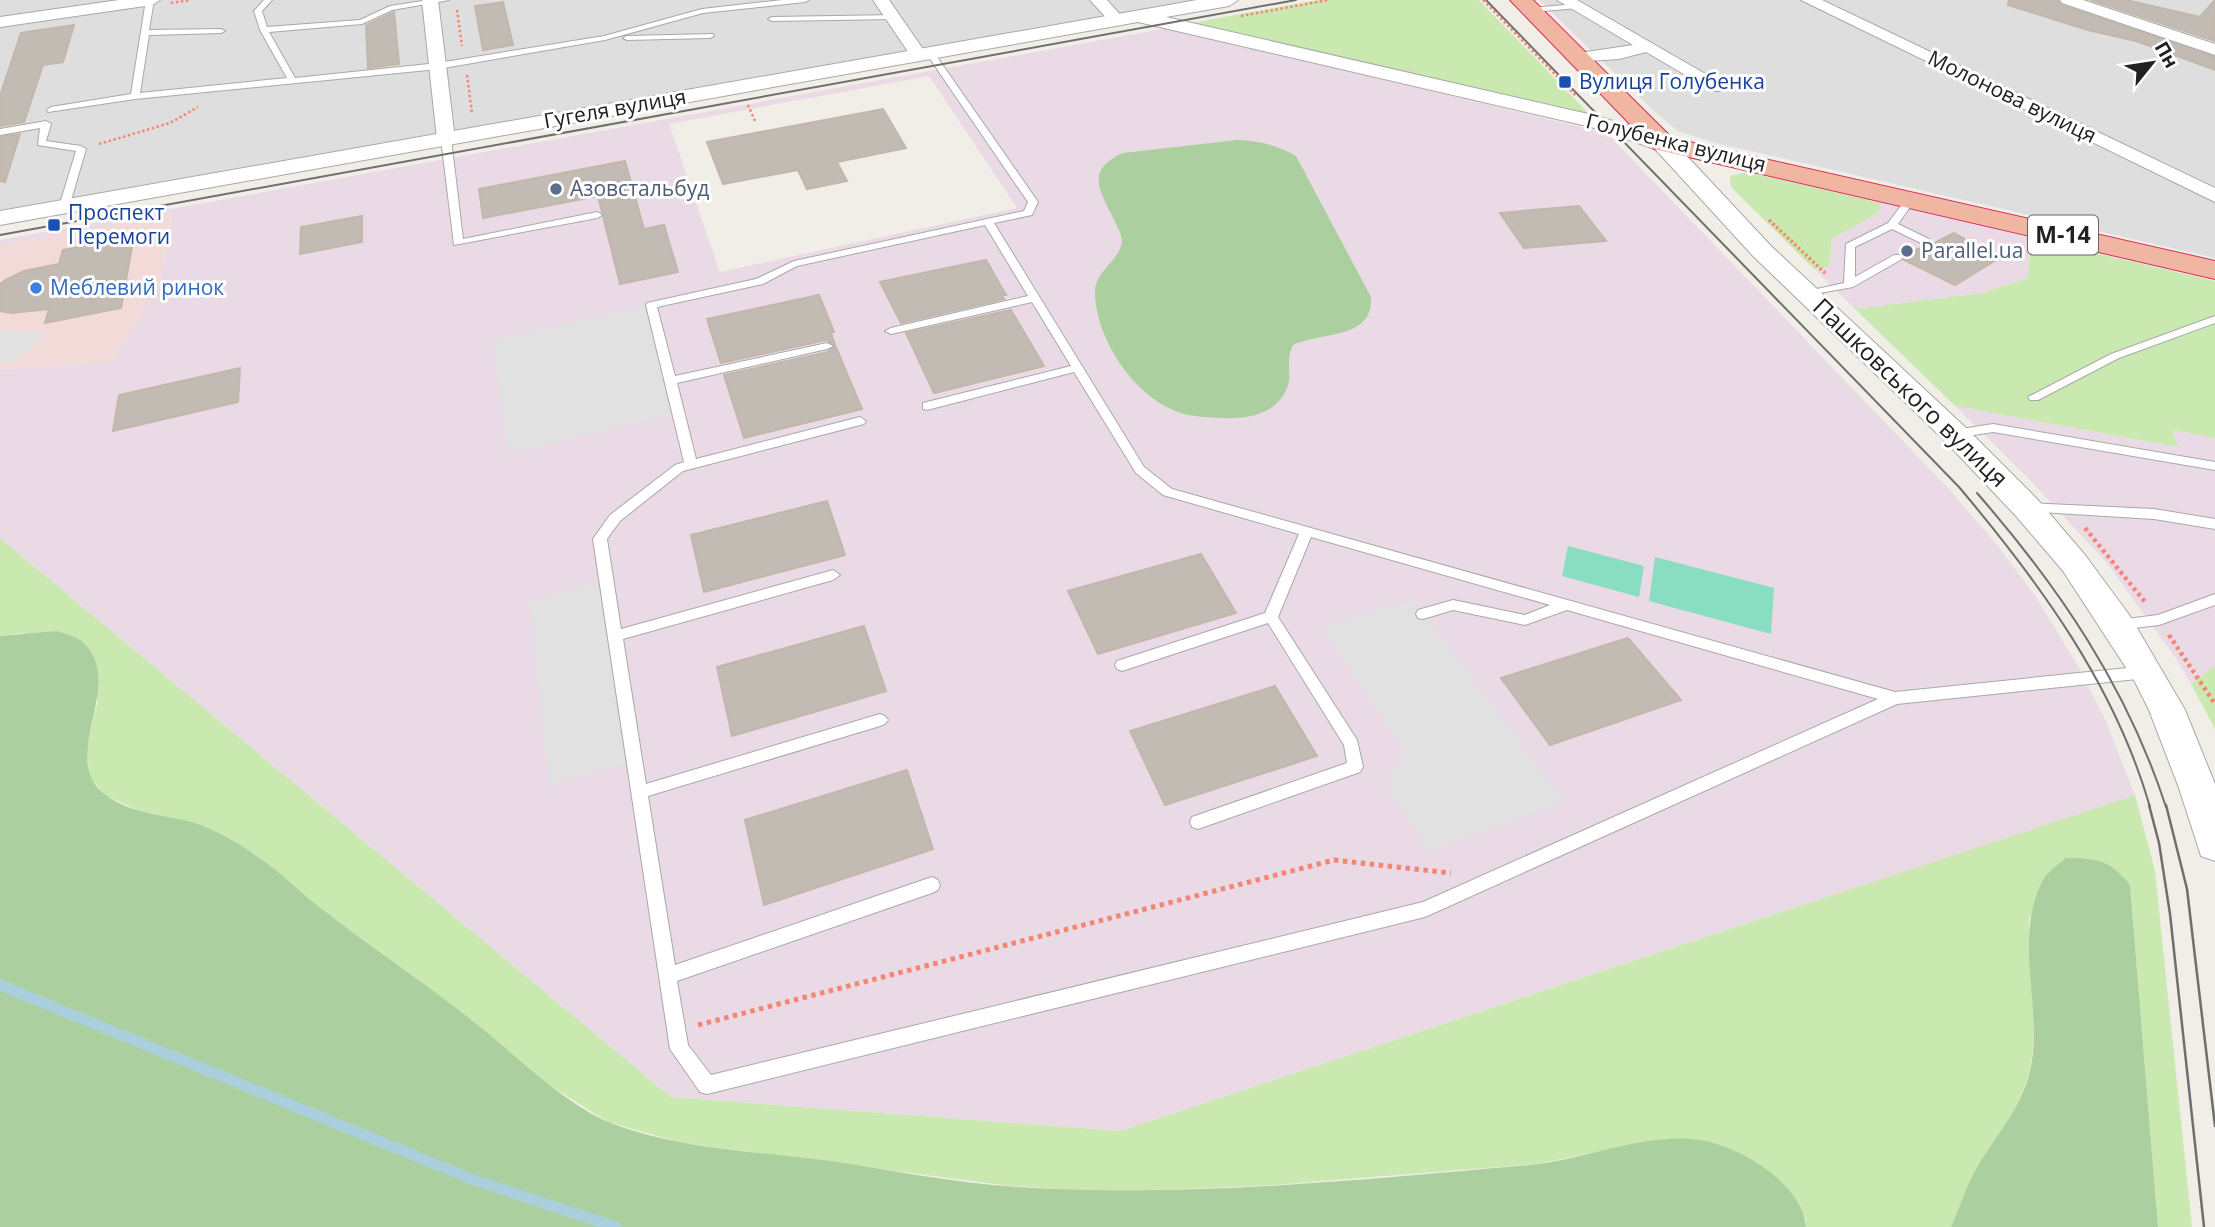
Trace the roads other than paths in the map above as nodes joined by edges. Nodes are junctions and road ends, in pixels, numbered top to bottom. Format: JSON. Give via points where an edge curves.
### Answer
{"nodes":[{"id":1,"x":151,"y":0,"type":"edge"},
{"id":2,"x":268,"y":0,"type":"edge"},
{"id":3,"x":705,"y":0,"type":"edge"},
{"id":4,"x":805,"y":0,"type":"edge"},
{"id":5,"x":881,"y":0,"type":"edge"},
{"id":6,"x":1098,"y":0,"type":"edge"},
{"id":7,"x":1809,"y":0,"type":"edge"},
{"id":8,"x":2068,"y":0,"type":"edge"},
{"id":9,"x":435,"y":1,"type":"edge"},
{"id":10,"x":1571,"y":3,"type":"edge"},
{"id":11,"x":1526,"y":5,"type":"edge"},
{"id":12,"x":1232,"y":8,"type":"edge"},
{"id":13,"x":702,"y":11,"type":"junction"},
{"id":14,"x":893,"y":17,"type":"junction"},
{"id":15,"x":1127,"y":18,"type":"junction"},
{"id":16,"x":772,"y":19,"type":"dead end"},
{"id":17,"x":0,"y":22,"type":"edge"},
{"id":18,"x":264,"y":30,"type":"junction"},
{"id":19,"x":221,"y":31,"type":"dead end"},
{"id":20,"x":145,"y":33,"type":"junction"},
{"id":21,"x":710,"y":36,"type":"dead end"},
{"id":22,"x":605,"y":38,"type":"junction"},
{"id":23,"x":1647,"y":47,"type":"junction"},
{"id":24,"x":2215,"y":50,"type":"edge"},
{"id":25,"x":925,"y":54,"type":"junction"},
{"id":26,"x":1579,"y":58,"type":"junction"},
{"id":27,"x":438,"y":66,"type":"junction"},
{"id":28,"x":292,"y":80,"type":"junction"},
{"id":29,"x":1719,"y":88,"type":"dead end"},
{"id":30,"x":135,"y":96,"type":"junction"},
{"id":31,"x":51,"y":110,"type":"dead end"},
{"id":32,"x":0,"y":132,"type":"edge"},
{"id":33,"x":446,"y":139,"type":"junction"},
{"id":34,"x":1663,"y":144,"type":"junction"},
{"id":35,"x":2215,"y":196,"type":"edge"},
{"id":36,"x":1910,"y":200,"type":"junction"},
{"id":37,"x":64,"y":207,"type":"junction"},
{"id":38,"x":597,"y":215,"type":"dead end"},
{"id":39,"x":0,"y":218,"type":"edge"},
{"id":40,"x":988,"y":222,"type":"junction"},
{"id":41,"x":1892,"y":225,"type":"junction"},
{"id":42,"x":1916,"y":246,"type":"dead end"},
{"id":43,"x":1898,"y":257,"type":"dead end"},
{"id":44,"x":2215,"y":270,"type":"edge"},
{"id":45,"x":1844,"y":286,"type":"junction"},
{"id":46,"x":1807,"y":294,"type":"junction"},
{"id":47,"x":1035,"y":298,"type":"junction"},
{"id":48,"x":2215,"y":319,"type":"edge"},
{"id":49,"x":891,"y":331,"type":"dead end"},
{"id":50,"x":827,"y":346,"type":"dead end"},
{"id":51,"x":1078,"y":368,"type":"junction"},
{"id":52,"x":670,"y":381,"type":"junction"},
{"id":53,"x":2034,"y":397,"type":"dead end"},
{"id":54,"x":927,"y":407,"type":"dead end"},
{"id":55,"x":860,"y":421,"type":"dead end"},
{"id":56,"x":1955,"y":434,"type":"junction"},
{"id":57,"x":691,"y":464,"type":"junction"},
{"id":58,"x":2215,"y":466,"type":"edge"},
{"id":59,"x":2027,"y":508,"type":"junction"},
{"id":60,"x":2215,"y":524,"type":"edge"},
{"id":61,"x":1307,"y":531,"type":"junction"},
{"id":62,"x":833,"y":575,"type":"dead end"},
{"id":63,"x":2215,"y":599,"type":"edge"},
{"id":64,"x":1566,"y":605,"type":"junction"},
{"id":65,"x":1423,"y":614,"type":"dead end"},
{"id":66,"x":1271,"y":617,"type":"junction"},
{"id":67,"x":2118,"y":625,"type":"junction"},
{"id":68,"x":615,"y":636,"type":"junction"},
{"id":69,"x":1122,"y":665,"type":"dead end"},
{"id":70,"x":2147,"y":672,"type":"junction"},
{"id":71,"x":1895,"y":698,"type":"junction"},
{"id":72,"x":880,"y":720,"type":"dead end"},
{"id":73,"x":640,"y":792,"type":"junction"},
{"id":74,"x":1198,"y":822,"type":"dead end"},
{"id":75,"x":2215,"y":844,"type":"edge"},
{"id":76,"x":932,"y":886,"type":"dead end"},
{"id":77,"x":668,"y":976,"type":"junction"}],
"edges":[{"from":1,"to":17,"type":"street"},
{"from":1,"to":20,"type":"lane"},
{"from":2,"to":18,"type":"lane","via":[[258,11]]},
{"from":3,"to":13,"type":"lane"},
{"from":4,"to":13,"type":"lane"},
{"from":5,"to":14,"type":"street"},
{"from":6,"to":15,"type":"street"},
{"from":7,"to":35,"type":"street","name":"Молонова вулиця"},
{"from":8,"to":24,"type":"street"},
{"from":9,"to":18,"type":"lane","via":[[390,8],[362,22]]},
{"from":9,"to":27,"type":"street"},
{"from":10,"to":11,"type":"lane"},
{"from":10,"to":23,"type":"street"},
{"from":11,"to":26,"type":"highway","name":"Пашковського вулиця"},
{"from":12,"to":15,"type":"street","name":"Гугеля вулиця"},
{"from":13,"to":22,"type":"lane"},
{"from":14,"to":16,"type":"lane"},
{"from":14,"to":25,"type":"street"},
{"from":15,"to":25,"type":"street","name":"Гугеля вулиця"},
{"from":15,"to":34,"type":"street","name":"Голубенка вулиця","via":[[1597,122]]},
{"from":18,"to":28,"type":"lane"},
{"from":19,"to":20,"type":"lane"},
{"from":20,"to":30,"type":"lane"},
{"from":21,"to":22,"type":"lane"},
{"from":22,"to":27,"type":"lane"},
{"from":23,"to":26,"type":"street"},
{"from":23,"to":29,"type":"street"},
{"from":25,"to":33,"type":"street","name":"Гугеля вулиця"},
{"from":25,"to":40,"type":"lane","via":[[1033,202],[1028,213]]},
{"from":26,"to":34,"type":"highway","name":"Пашковського вулиця"},
{"from":27,"to":28,"type":"lane"},
{"from":27,"to":33,"type":"street"},
{"from":28,"to":30,"type":"lane"},
{"from":30,"to":31,"type":"lane"},
{"from":32,"to":37,"type":"lane","via":[[46,124],[41,143],[81,149]]},
{"from":33,"to":37,"type":"street","name":"Гугеля вулиця"},
{"from":33,"to":38,"type":"lane","via":[[458,243]]},
{"from":34,"to":36,"type":"highway","name":"Голубенка вулиця","number":"М-14"},
{"from":34,"to":46,"type":"street","name":"Пашковського вулиця"},
{"from":36,"to":41,"type":"lane"},
{"from":36,"to":44,"type":"highway","name":"Голубенка вулиця","number":"М-14"},
{"from":37,"to":39,"type":"street","name":"Гугеля вулиця"},
{"from":40,"to":47,"type":"lane"},
{"from":40,"to":52,"type":"lane","via":[[794,264],[759,282],[651,305]]},
{"from":41,"to":42,"type":"lane","via":[[1925,241]]},
{"from":41,"to":45,"type":"lane","via":[[1850,246]]},
{"from":43,"to":45,"type":"lane"},
{"from":45,"to":46,"type":"lane"},
{"from":46,"to":56,"type":"street","name":"Пашковського вулиця"},
{"from":47,"to":49,"type":"lane"},
{"from":47,"to":51,"type":"lane"},
{"from":48,"to":53,"type":"lane","via":[[2115,356]]},
{"from":50,"to":52,"type":"lane"},
{"from":51,"to":54,"type":"lane"},
{"from":51,"to":61,"type":"lane","via":[[1140,470],[1168,492]]},
{"from":52,"to":57,"type":"lane"},
{"from":55,"to":57,"type":"lane"},
{"from":56,"to":58,"type":"lane","via":[[1993,428]]},
{"from":56,"to":59,"type":"street","name":"Пашковського вулиця"},
{"from":57,"to":68,"type":"lane","via":[[679,468],[615,518],[600,539]]},
{"from":59,"to":60,"type":"lane","via":[[2154,514]]},
{"from":59,"to":67,"type":"street","name":"Пашковського вулиця"},
{"from":61,"to":64,"type":"lane"},
{"from":61,"to":66,"type":"lane"},
{"from":62,"to":68,"type":"lane"},
{"from":63,"to":67,"type":"lane","via":[[2159,620]]},
{"from":64,"to":65,"type":"lane","via":[[1525,620],[1453,605]]},
{"from":64,"to":71,"type":"lane"},
{"from":66,"to":69,"type":"lane"},
{"from":66,"to":74,"type":"lane","via":[[1352,744],[1355,767]]},
{"from":67,"to":70,"type":"street","name":"Пашковського вулиця"},
{"from":68,"to":73,"type":"lane"},
{"from":70,"to":71,"type":"lane"},
{"from":70,"to":75,"type":"street","name":"Пашковського вулиця","via":[[2167,710]]},
{"from":71,"to":77,"type":"lane","via":[[1425,909],[707,1085],[679,1050]]},
{"from":72,"to":73,"type":"lane"},
{"from":73,"to":77,"type":"lane"},
{"from":76,"to":77,"type":"lane"}]}
